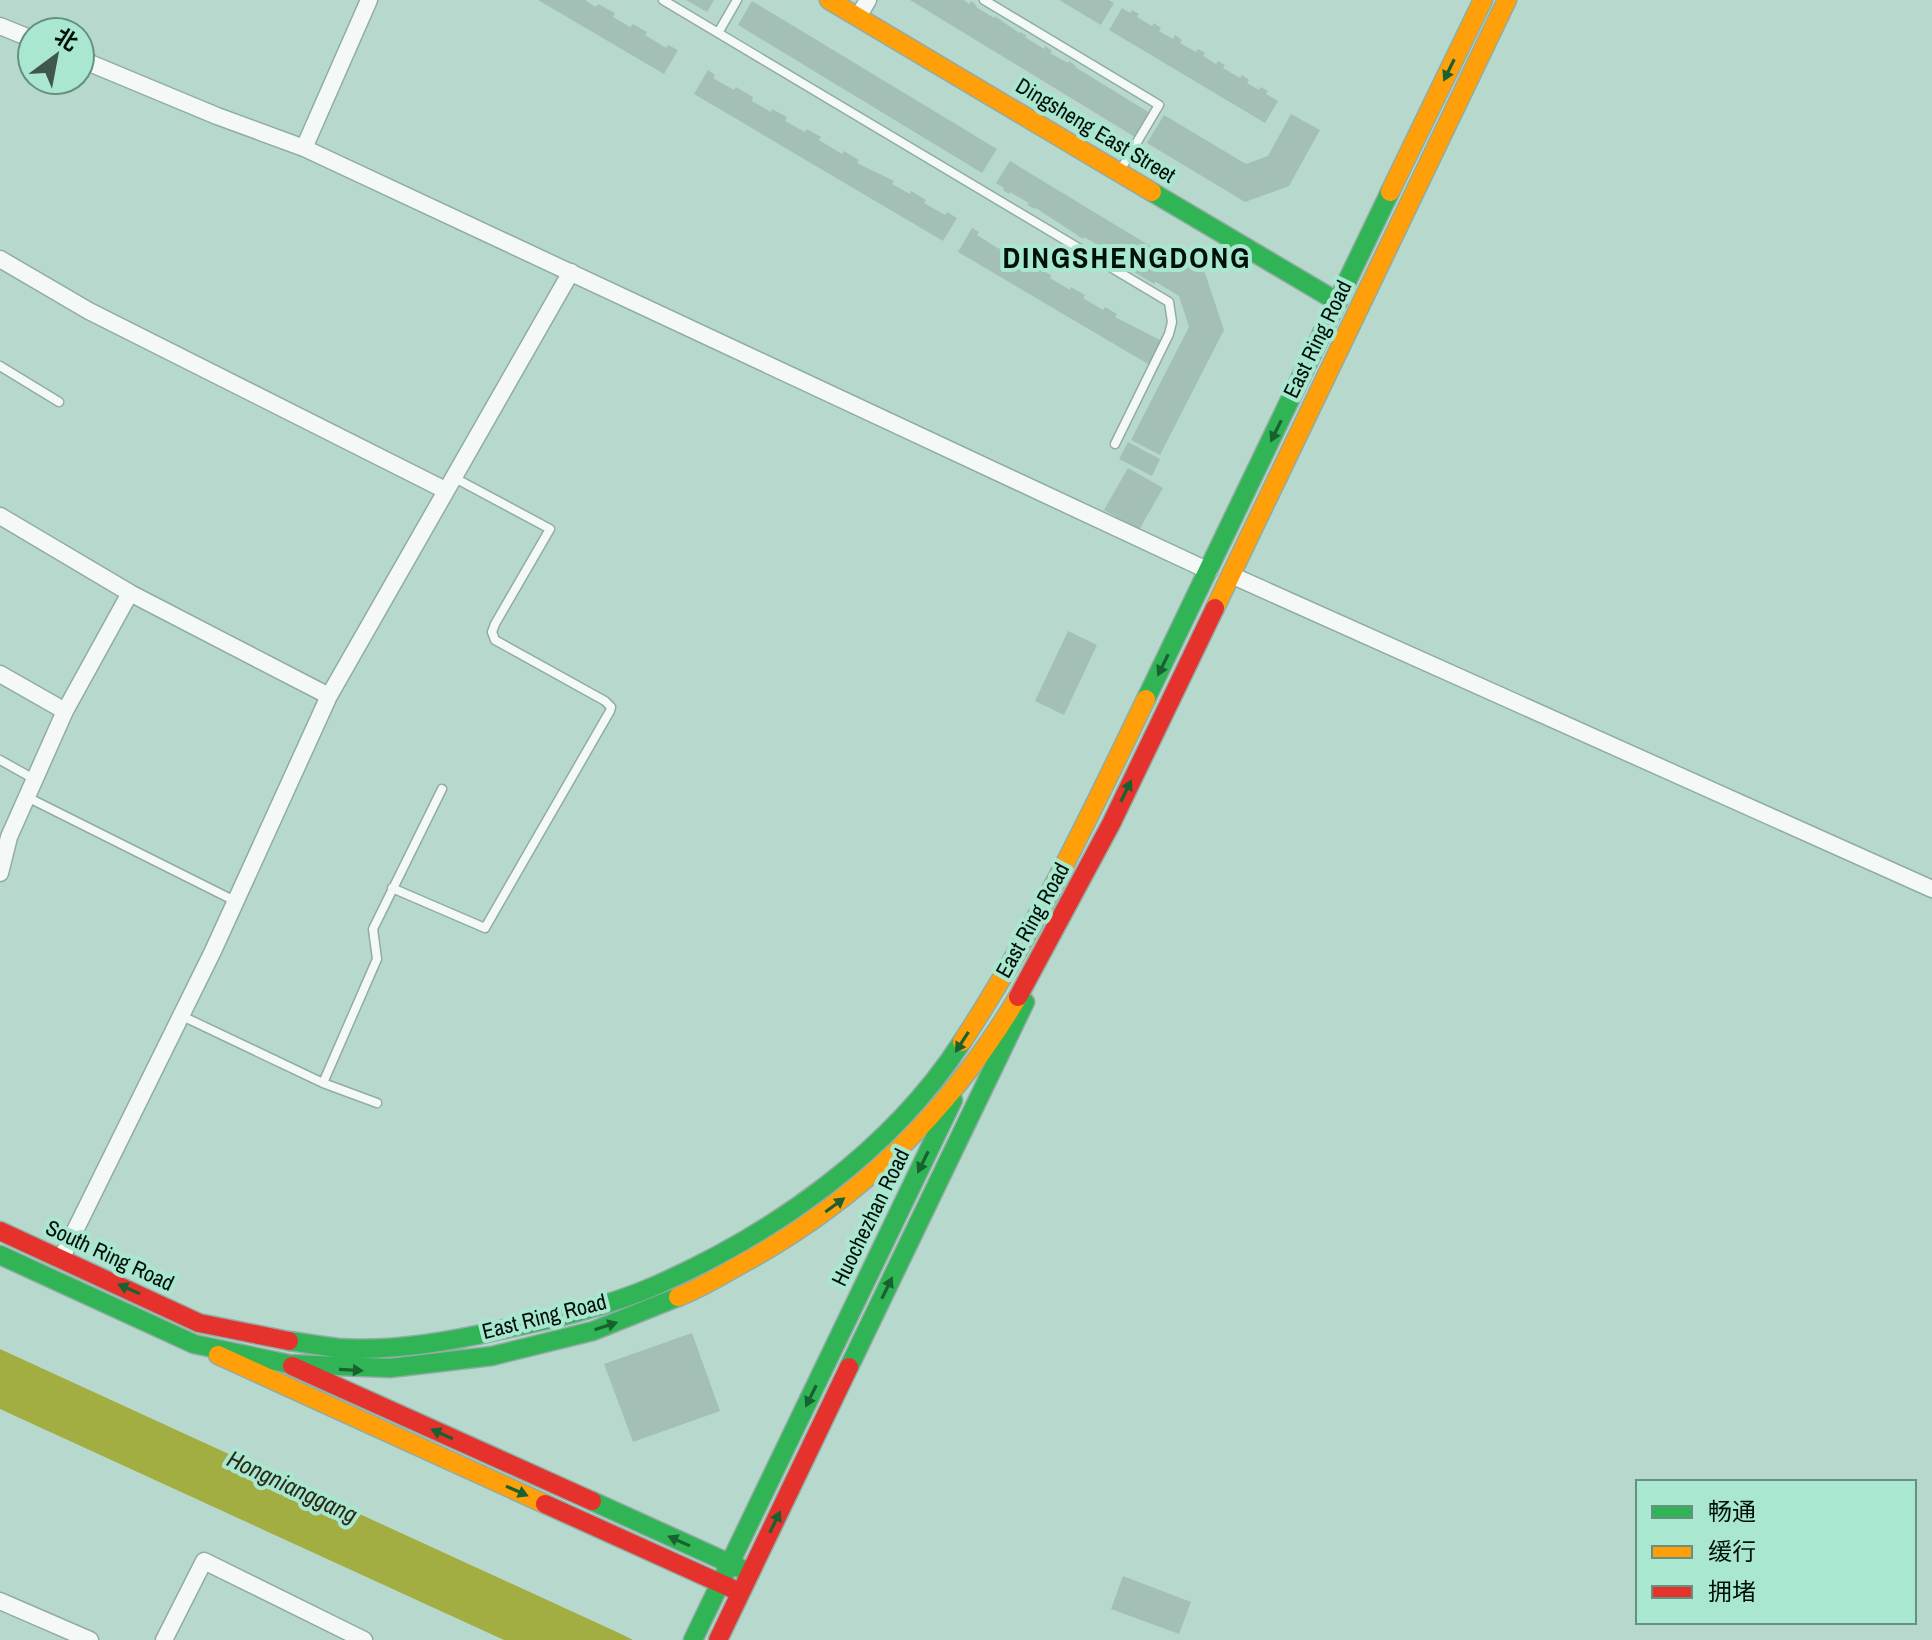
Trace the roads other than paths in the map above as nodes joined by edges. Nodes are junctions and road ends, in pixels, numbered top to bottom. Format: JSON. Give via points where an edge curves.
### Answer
{"nodes":[{"id":1,"x":369,"y":0,"type":"edge"},
{"id":2,"x":663,"y":0,"type":"edge"},
{"id":3,"x":737,"y":0,"type":"edge"},
{"id":4,"x":829,"y":0,"type":"edge"},
{"id":5,"x":868,"y":0,"type":"edge"},
{"id":6,"x":984,"y":0,"type":"edge"},
{"id":7,"x":1483,"y":0,"type":"edge"},
{"id":8,"x":1507,"y":0,"type":"edge"},
{"id":9,"x":858,"y":17,"type":"junction"},
{"id":10,"x":718,"y":33,"type":"junction"},
{"id":11,"x":96,"y":66,"type":"edge"},
{"id":12,"x":304,"y":148,"type":"junction"},
{"id":13,"x":1119,"y":172,"type":"junction"},
{"id":14,"x":0,"y":259,"type":"edge"},
{"id":15,"x":571,"y":272,"type":"junction"},
{"id":16,"x":1338,"y":302,"type":"junction"},
{"id":17,"x":0,"y":366,"type":"edge"},
{"id":18,"x":59,"y":402,"type":"dead end"},
{"id":19,"x":1115,"y":444,"type":"dead end"},
{"id":20,"x":449,"y":484,"type":"junction"},
{"id":21,"x":0,"y":516,"type":"edge"},
{"id":22,"x":1209,"y":571,"type":"junction"},
{"id":23,"x":1231,"y":575,"type":"junction"},
{"id":24,"x":130,"y":593,"type":"junction"},
{"id":25,"x":0,"y":674,"type":"edge"},
{"id":26,"x":329,"y":696,"type":"junction"},
{"id":27,"x":65,"y":711,"type":"junction"},
{"id":28,"x":0,"y":760,"type":"edge"},
{"id":29,"x":35,"y":780,"type":"junction"},
{"id":30,"x":442,"y":789,"type":"dead end"},
{"id":31,"x":27,"y":797,"type":"junction"},
{"id":32,"x":1091,"y":814,"type":"junction"},
{"id":33,"x":1111,"y":824,"type":"junction"},
{"id":34,"x":4,"y":846,"type":"edge"},
{"id":35,"x":0,"y":873,"type":"edge"},
{"id":36,"x":392,"y":888,"type":"junction"},
{"id":37,"x":1932,"y":889,"type":"edge"},
{"id":38,"x":235,"y":901,"type":"junction"},
{"id":39,"x":181,"y":1016,"type":"junction"},
{"id":40,"x":964,"y":1079,"type":"junction"},
{"id":41,"x":323,"y":1083,"type":"junction"},
{"id":42,"x":377,"y":1103,"type":"dead end"},
{"id":43,"x":0,"y":1231,"type":"edge"},
{"id":44,"x":0,"y":1255,"type":"edge"},
{"id":45,"x":61,"y":1259,"type":"junction"},
{"id":46,"x":199,"y":1323,"type":"junction"},
{"id":47,"x":191,"y":1343,"type":"junction"},
{"id":48,"x":286,"y":1363,"type":"junction"},
{"id":49,"x":730,"y":1564,"type":"junction"},
{"id":50,"x":750,"y":1573,"type":"junction"},
{"id":51,"x":721,"y":1583,"type":"junction"},
{"id":52,"x":741,"y":1592,"type":"junction"},
{"id":53,"x":0,"y":1601,"type":"edge"},
{"id":54,"x":90,"y":1640,"type":"edge"},
{"id":55,"x":164,"y":1640,"type":"edge"},
{"id":56,"x":364,"y":1640,"type":"edge"},
{"id":57,"x":693,"y":1640,"type":"edge"},
{"id":58,"x":718,"y":1640,"type":"edge"}],
"edges":[{"from":1,"to":12,"type":"street"},
{"from":2,"to":10,"type":"lane"},
{"from":3,"to":10,"type":"lane"},
{"from":4,"to":9,"type":"main road","name":"Dingsheng East Street"},
{"from":5,"to":9,"type":"street"},
{"from":6,"to":13,"type":"lane","via":[[1159,105]]},
{"from":7,"to":16,"type":"main road","name":"East Ring Road","one_way":true},
{"from":8,"to":23,"type":"main road","name":"East Ring Road"},
{"from":9,"to":13,"type":"main road","name":"Dingsheng East Street"},
{"from":10,"to":19,"type":"lane","via":[[1169,302],[1169,334]]},
{"from":11,"to":12,"type":"street"},
{"from":12,"to":15,"type":"street"},
{"from":13,"to":16,"type":"main road","name":"Dingsheng East Street"},
{"from":14,"to":20,"type":"street","via":[[89,311]]},
{"from":15,"to":20,"type":"street"},
{"from":15,"to":22,"type":"street"},
{"from":16,"to":22,"type":"main road","name":"East Ring Road","one_way":true},
{"from":17,"to":18,"type":"lane"},
{"from":20,"to":26,"type":"street"},
{"from":20,"to":36,"type":"lane","via":[[550,529],[492,632],[505,648],[611,707],[485,928]]},
{"from":21,"to":24,"type":"street"},
{"from":22,"to":32,"type":"main road","name":"East Ring Road","one_way":true},
{"from":33,"to":23,"type":"main road","name":"East Ring Road","one_way":true},
{"from":23,"to":37,"type":"street"},
{"from":24,"to":26,"type":"street"},
{"from":24,"to":27,"type":"street"},
{"from":25,"to":27,"type":"street"},
{"from":26,"to":38,"type":"street"},
{"from":27,"to":29,"type":"street"},
{"from":28,"to":29,"type":"lane"},
{"from":29,"to":31,"type":"street"},
{"from":30,"to":36,"type":"lane"},
{"from":31,"to":34,"type":"street"},
{"from":31,"to":38,"type":"lane"},
{"from":32,"to":40,"type":"main road","name":"Huochezhan Road"},
{"from":32,"to":46,"type":"main road","name":"East Ring Road","one_way":true,"via":[[1000,984],[916,1102],[854,1164],[707,1261],[655,1286],[569,1315],[433,1343],[339,1348]]},
{"from":33,"to":40,"type":"main road","name":"East Ring Road","via":[[1018,995]]},
{"from":50,"to":33,"type":"main road","name":"Huochezhan Road","one_way":true},
{"from":34,"to":35,"type":"street"},
{"from":36,"to":41,"type":"lane","via":[[373,929],[377,959]]},
{"from":38,"to":39,"type":"street"},
{"from":39,"to":41,"type":"lane"},
{"from":39,"to":45,"type":"street"},
{"from":48,"to":40,"type":"main road","name":"East Ring Road","one_way":true,"via":[[359,1371],[436,1364],[575,1336],[663,1306],[799,1232],[869,1181]]},
{"from":40,"to":49,"type":"main road","name":"Huochezhan Road","one_way":true},
{"from":41,"to":42,"type":"lane"},
{"from":43,"to":45,"type":"main road","name":"South Ring Road"},
{"from":44,"to":47,"type":"main road","name":"South Ring Road"},
{"from":46,"to":45,"type":"main road","name":"South Ring Road","one_way":true},
{"from":46,"to":48,"type":"main road"},
{"from":47,"to":48,"type":"main road","name":"East Ring Road"},
{"from":47,"to":51,"type":"main road","one_way":true},
{"from":49,"to":48,"type":"main road","one_way":true},
{"from":49,"to":50,"type":"main road"},
{"from":49,"to":51,"type":"main road","name":"Huochezhan Road"},
{"from":50,"to":52,"type":"main road","name":"Huochezhan Road"},
{"from":51,"to":52,"type":"main road"},
{"from":51,"to":57,"type":"main road","name":"Huochezhan Road"},
{"from":52,"to":58,"type":"main road","name":"Huochezhan Road"},
{"from":53,"to":54,"type":"street"},
{"from":55,"to":56,"type":"street","via":[[204,1561]]}]}
